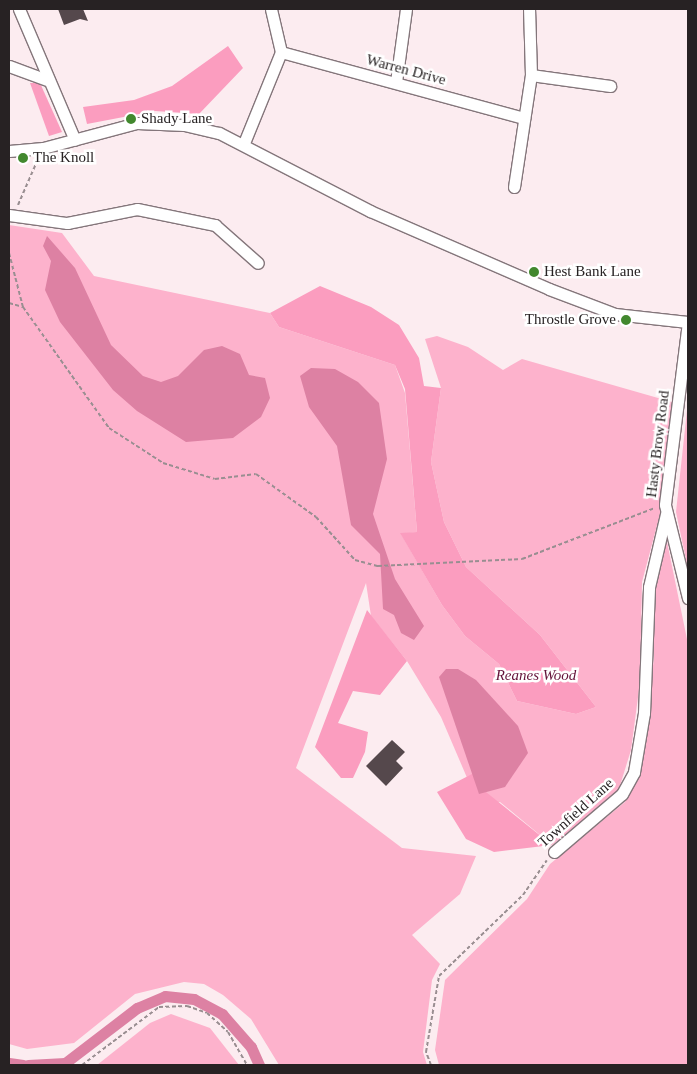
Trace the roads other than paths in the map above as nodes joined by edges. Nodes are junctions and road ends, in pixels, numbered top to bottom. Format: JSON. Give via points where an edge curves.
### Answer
{"nodes":[{"id":1,"x":19,"y":9,"type":"edge"},
{"id":2,"x":271,"y":9,"type":"edge"},
{"id":3,"x":406,"y":9,"type":"edge"},
{"id":4,"x":529,"y":9,"type":"edge"},
{"id":5,"x":280,"y":52,"type":"junction"},
{"id":6,"x":9,"y":66,"type":"edge"},
{"id":7,"x":531,"y":75,"type":"junction"},
{"id":8,"x":47,"y":80,"type":"junction"},
{"id":9,"x":396,"y":82,"type":"junction"},
{"id":10,"x":610,"y":86,"type":"dead end"},
{"id":11,"x":524,"y":118,"type":"junction"},
{"id":12,"x":76,"y":140,"type":"junction"},
{"id":13,"x":244,"y":144,"type":"junction"},
{"id":14,"x":9,"y":151,"type":"edge"},
{"id":15,"x":514,"y":187,"type":"dead end"},
{"id":16,"x":11,"y":216,"type":"edge"},
{"id":17,"x":258,"y":263,"type":"dead end"},
{"id":18,"x":688,"y":322,"type":"edge"},
{"id":19,"x":665,"y":510,"type":"junction"},
{"id":20,"x":688,"y":596,"type":"edge"},
{"id":21,"x":554,"y":852,"type":"road end"}],
"edges":[{"from":1,"to":8,"type":"street"},
{"from":2,"to":5,"type":"street"},
{"from":3,"to":9,"type":"street"},
{"from":4,"to":7,"type":"street"},
{"from":5,"to":9,"type":"street","name":"Warren Drive"},
{"from":5,"to":13,"type":"street"},
{"from":6,"to":8,"type":"street"},
{"from":7,"to":10,"type":"street"},
{"from":7,"to":11,"type":"street"},
{"from":8,"to":12,"type":"street"},
{"from":9,"to":11,"type":"street","name":"Warren Drive"},
{"from":11,"to":15,"type":"street"},
{"from":12,"to":13,"type":"street","via":[[137,122],[184,125]]},
{"from":12,"to":14,"type":"street","via":[[43,148]]},
{"from":13,"to":18,"type":"street","via":[[370,211],[549,289],[615,314]]},
{"from":16,"to":17,"type":"street","via":[[67,223],[137,209],[215,225]]},
{"from":18,"to":19,"type":"street","name":"Hasty Brow Road"},
{"from":19,"to":20,"type":"street","name":"Hasty Brow Road"},
{"from":19,"to":21,"type":"street","name":"Townfield Lane","via":[[649,587],[644,713],[634,772],[622,794]]}]}
